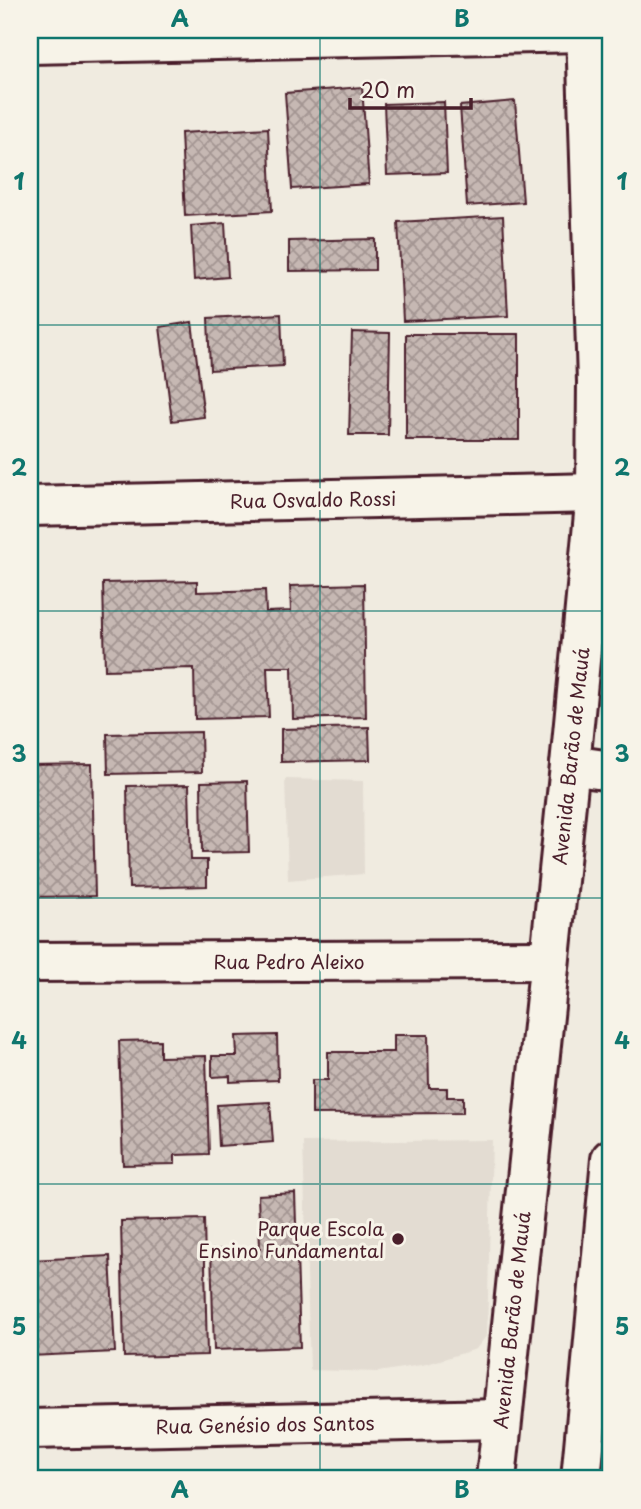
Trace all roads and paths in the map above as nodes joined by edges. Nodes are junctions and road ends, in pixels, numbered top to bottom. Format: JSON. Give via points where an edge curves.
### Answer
{"nodes":[{"id":1,"x":586,"y":31,"type":"edge"},
{"id":2,"x":30,"y":44,"type":"edge"},
{"id":3,"x":596,"y":493,"type":"junction"},
{"id":4,"x":30,"y":506,"type":"edge"},
{"id":5,"x":570,"y":765,"type":"junction"},
{"id":6,"x":611,"y":771,"type":"edge"},
{"id":7,"x":549,"y":960,"type":"junction"},
{"id":8,"x":30,"y":962,"type":"edge"},
{"id":9,"x":611,"y":1158,"type":"edge"},
{"id":10,"x":501,"y":1419,"type":"junction"},
{"id":11,"x":30,"y":1429,"type":"edge"},
{"id":12,"x":495,"y":1479,"type":"edge"},
{"id":13,"x":581,"y":1479,"type":"edge"}],
"edges":[{"from":1,"to":2,"type":"street"},
{"from":1,"to":3,"type":"street","name":"Avenida Barão de Mauá"},
{"from":3,"to":4,"type":"street","name":"Rua Osvaldo Rossi"},
{"from":3,"to":5,"type":"street","name":"Avenida Barão de Mauá"},
{"from":5,"to":6,"type":"street"},
{"from":5,"to":7,"type":"street","name":"Avenida Barão de Mauá"},
{"from":7,"to":8,"type":"street","name":"Rua Pedro Aleixo"},
{"from":7,"to":10,"type":"street","name":"Avenida Barão de Mauá"},
{"from":9,"to":13,"type":"street"},
{"from":10,"to":11,"type":"street","name":"Rua Genésio dos Santos"},
{"from":10,"to":12,"type":"street","name":"Avenida Barão de Mauá"}]}
